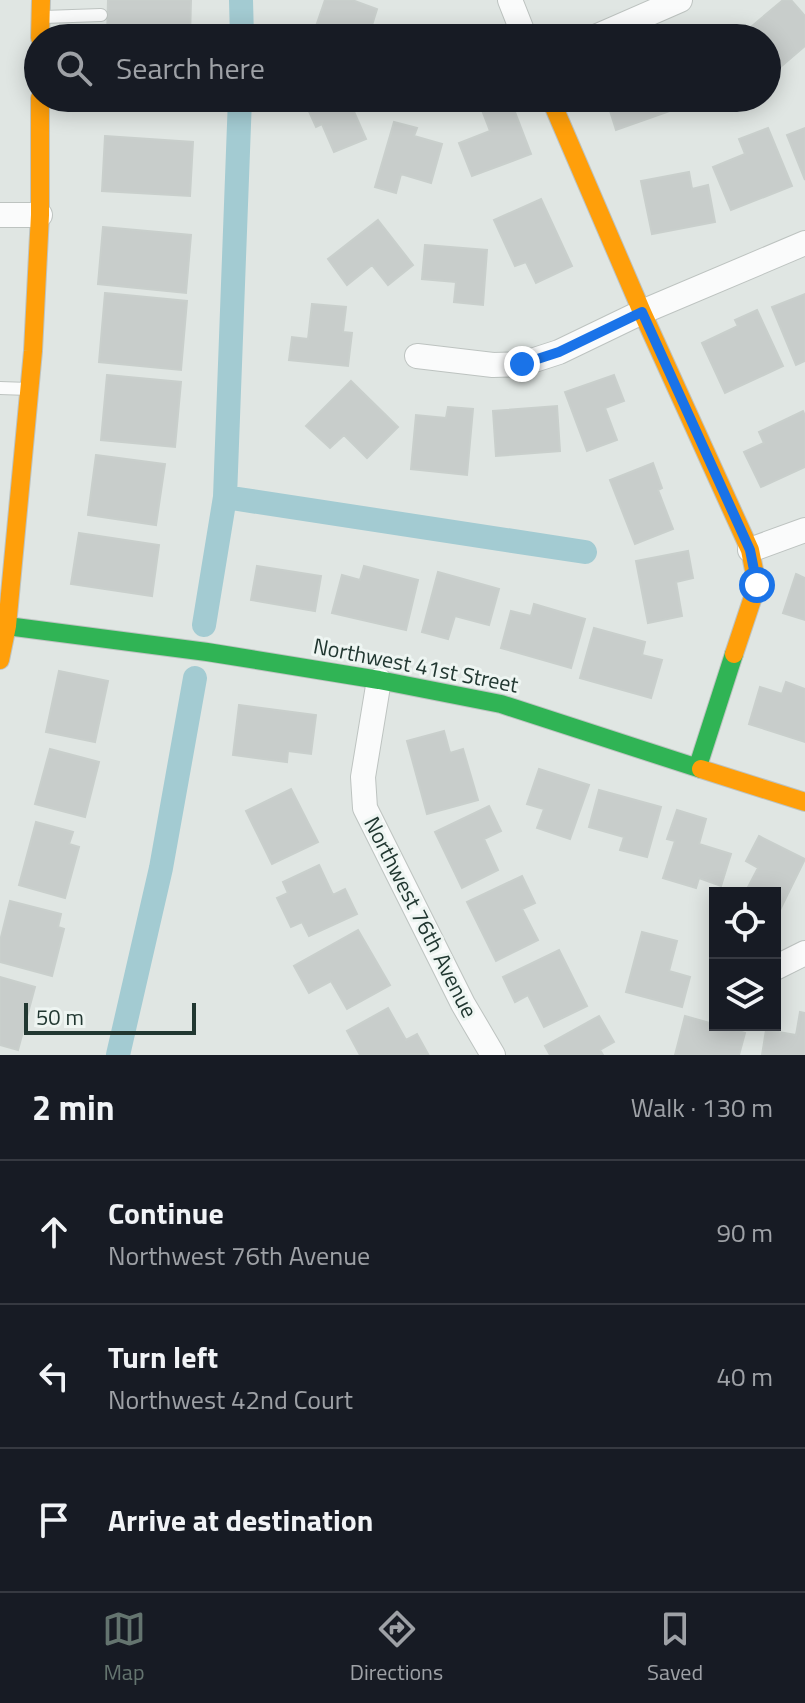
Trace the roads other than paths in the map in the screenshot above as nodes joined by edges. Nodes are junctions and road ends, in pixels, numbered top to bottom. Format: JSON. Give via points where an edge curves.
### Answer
{"nodes":[{"id":1,"x":510,"y":0,"type":"edge"},
{"id":2,"x":680,"y":0,"type":"edge"},
{"id":3,"x":41,"y":9,"type":"edge"},
{"id":4,"x":101,"y":15,"type":"dead end"},
{"id":5,"x":519,"y":24,"type":"edge"},
{"id":6,"x":625,"y":24,"type":"edge"},
{"id":7,"x":40,"y":112,"type":"edge"},
{"id":8,"x":556,"y":112,"type":"edge"},
{"id":9,"x":0,"y":215,"type":"edge"},
{"id":10,"x":40,"y":215,"type":"junction"},
{"id":11,"x":805,"y":243,"type":"edge"},
{"id":12,"x":642,"y":312,"type":"junction"},
{"id":13,"x":417,"y":356,"type":"dead end"},
{"id":14,"x":0,"y":388,"type":"edge"},
{"id":15,"x":29,"y":389,"type":"junction"},
{"id":16,"x":805,"y":530,"type":"edge"},
{"id":17,"x":750,"y":550,"type":"junction"},
{"id":18,"x":7,"y":626,"type":"junction"},
{"id":19,"x":0,"y":660,"type":"edge"},
{"id":20,"x":379,"y":680,"type":"junction"},
{"id":21,"x":698,"y":766,"type":"junction"},
{"id":22,"x":805,"y":802,"type":"edge"},
{"id":23,"x":805,"y":953,"type":"edge"},
{"id":24,"x":781,"y":965,"type":"edge"},
{"id":25,"x":493,"y":1055,"type":"edge"}],
"edges":[{"from":1,"to":5,"type":"street"},
{"from":2,"to":6,"type":"street"},
{"from":3,"to":4,"type":"lane"},
{"from":7,"to":10,"type":"street"},
{"from":8,"to":12,"type":"street"},
{"from":9,"to":10,"type":"street"},
{"from":10,"to":15,"type":"street"},
{"from":11,"to":12,"type":"street"},
{"from":12,"to":13,"type":"street","via":[[522,364]]},
{"from":12,"to":17,"type":"street"},
{"from":14,"to":15,"type":"lane"},
{"from":15,"to":18,"type":"street","via":[[15,486]]},
{"from":16,"to":17,"type":"street"},
{"from":17,"to":21,"type":"street","via":[[757,585]]},
{"from":18,"to":19,"type":"street"},
{"from":18,"to":20,"type":"street","name":"Northwest 41st Street"},
{"from":20,"to":21,"type":"street","name":"Northwest 41st Street","via":[[501,704]]},
{"from":20,"to":25,"type":"street","name":"Northwest 76th Avenue","via":[[363,777],[365,808]]},
{"from":21,"to":22,"type":"street","name":"Northwest 41st Street"},
{"from":23,"to":24,"type":"street"}]}
